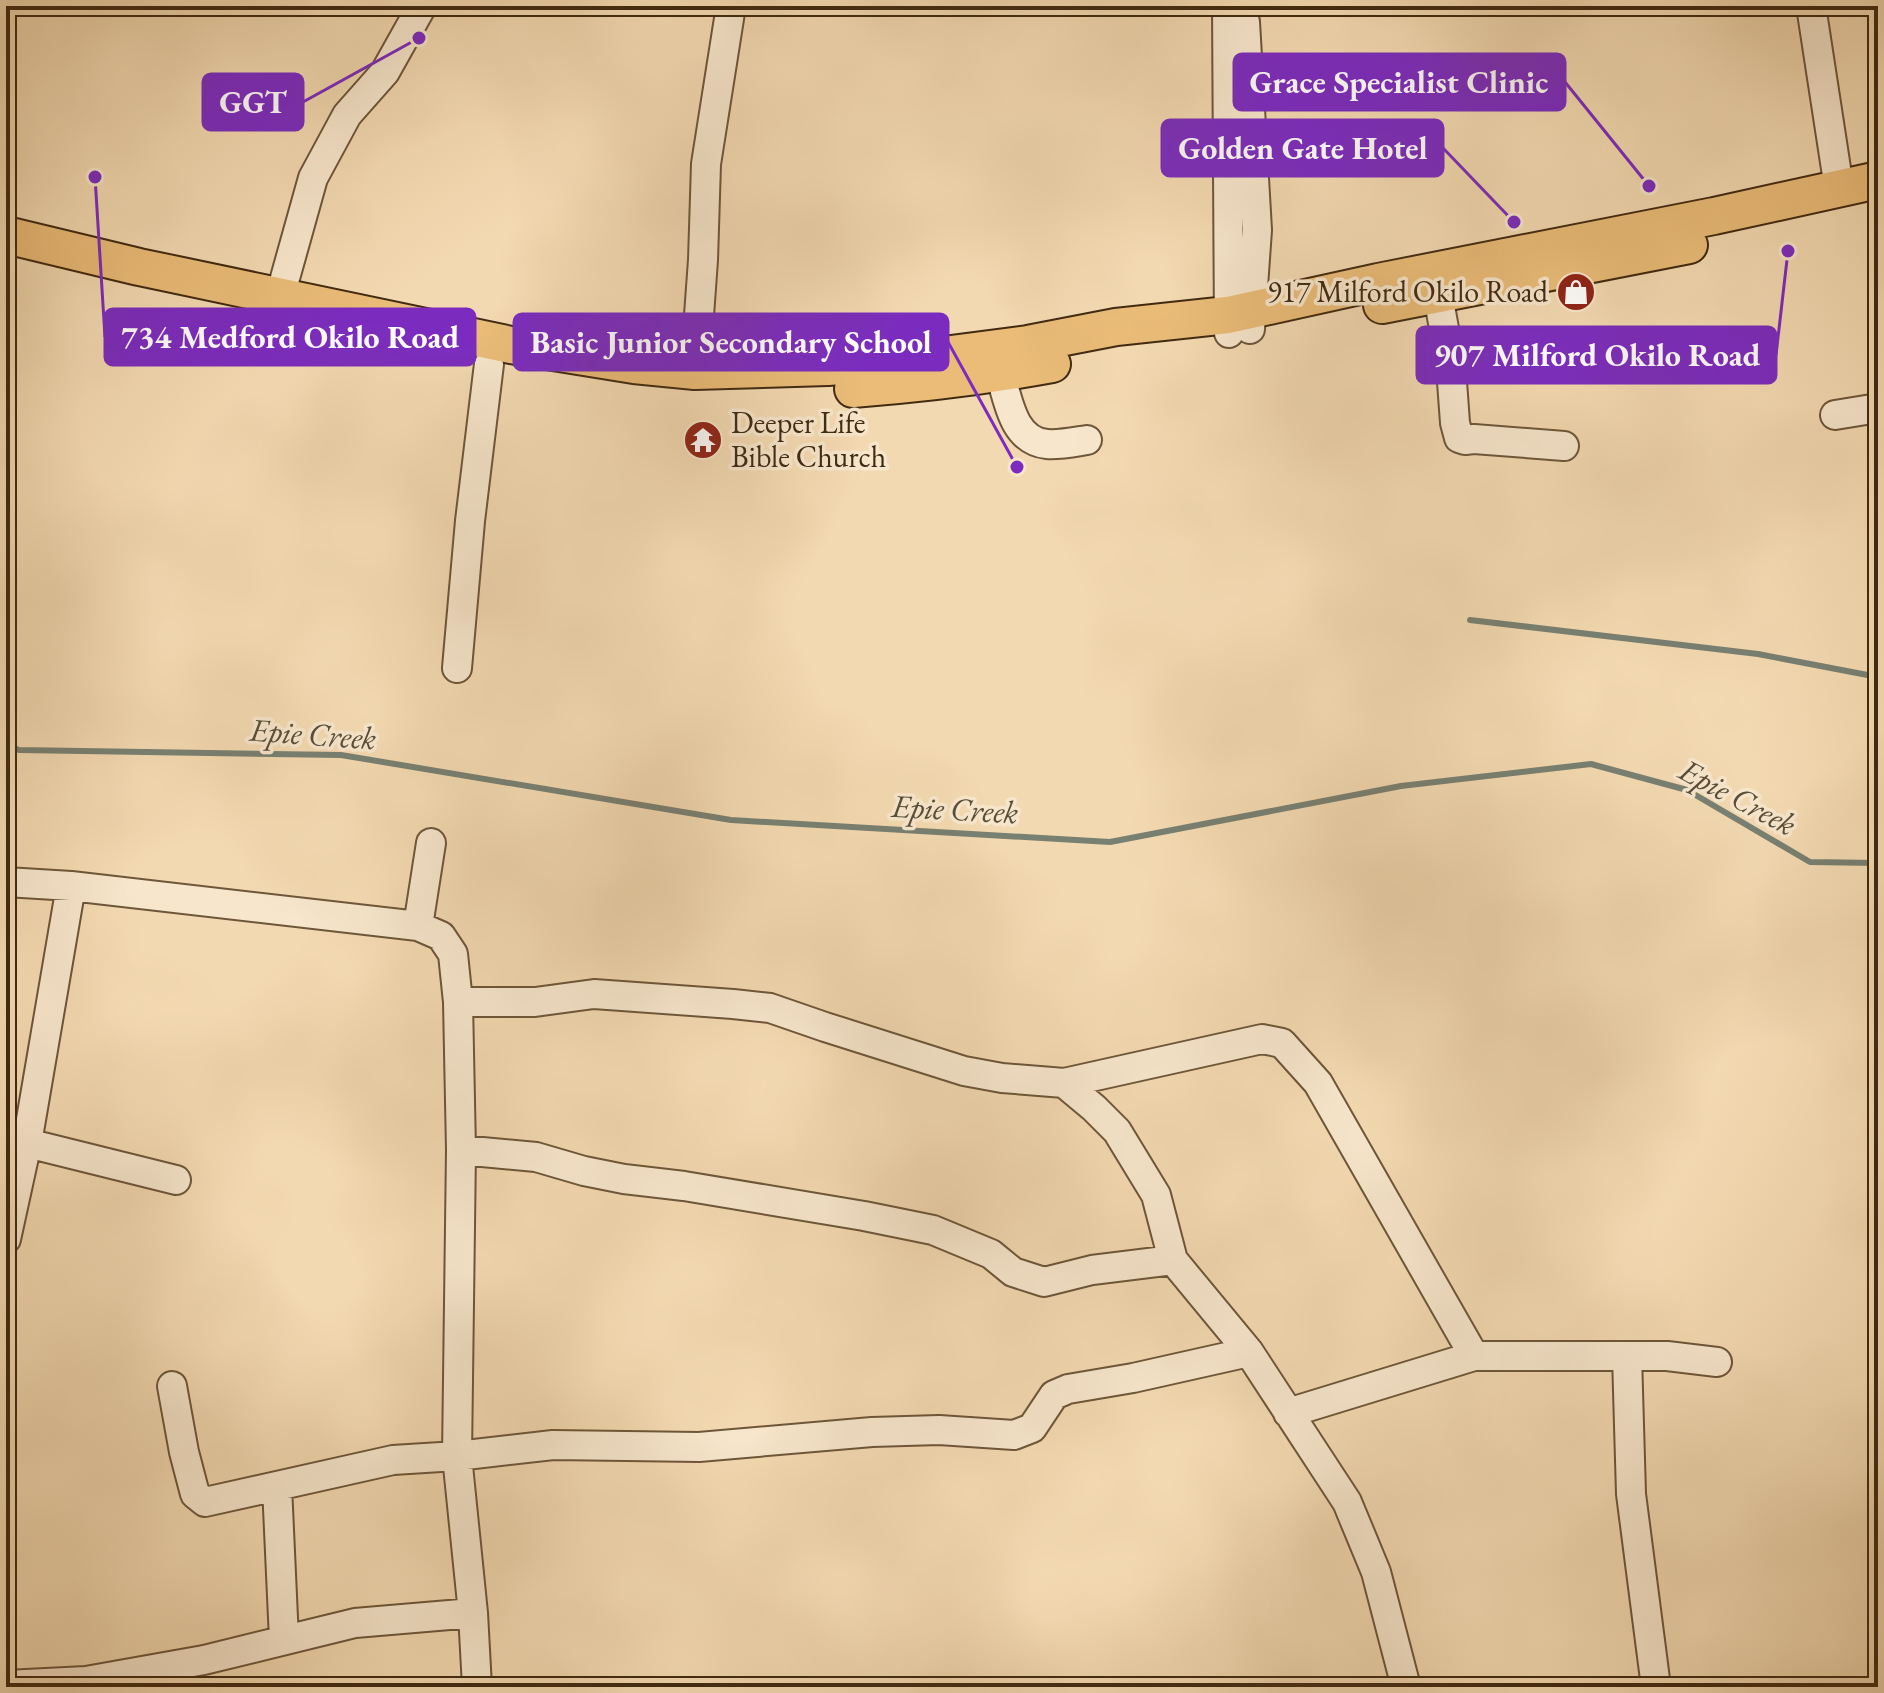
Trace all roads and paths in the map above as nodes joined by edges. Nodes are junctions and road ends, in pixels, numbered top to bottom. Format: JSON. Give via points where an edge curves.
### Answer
{"nodes":[{"id":1,"x":422,"y":6,"type":"edge"},
{"id":2,"x":731,"y":6,"type":"edge"},
{"id":3,"x":1227,"y":6,"type":"edge"},
{"id":4,"x":1244,"y":6,"type":"edge"},
{"id":5,"x":1811,"y":6,"type":"edge"},
{"id":6,"x":1878,"y":180,"type":"edge"},
{"id":7,"x":1839,"y":188,"type":"junction"},
{"id":8,"x":1878,"y":206,"type":"edge"},
{"id":9,"x":6,"y":235,"type":"edge"},
{"id":10,"x":6,"y":256,"type":"edge"},
{"id":11,"x":1438,"y":295,"type":"junction"},
{"id":12,"x":280,"y":296,"type":"junction"},
{"id":13,"x":1240,"y":321,"type":"junction"},
{"id":14,"x":489,"y":364,"type":"junction"},
{"id":15,"x":695,"y":371,"type":"junction"},
{"id":16,"x":1000,"y":373,"type":"junction"},
{"id":17,"x":1878,"y":408,"type":"edge"},
{"id":18,"x":1835,"y":415,"type":"dead end"},
{"id":19,"x":1087,"y":440,"type":"dead end"},
{"id":20,"x":1564,"y":446,"type":"dead end"},
{"id":21,"x":457,"y":668,"type":"dead end"},
{"id":22,"x":431,"y":843,"type":"dead end"},
{"id":23,"x":6,"y":882,"type":"edge"},
{"id":24,"x":71,"y":886,"type":"junction"},
{"id":25,"x":418,"y":926,"type":"junction"},
{"id":26,"x":458,"y":1002,"type":"junction"},
{"id":27,"x":1064,"y":1083,"type":"junction"},
{"id":28,"x":27,"y":1143,"type":"junction"},
{"id":29,"x":461,"y":1150,"type":"junction"},
{"id":30,"x":176,"y":1180,"type":"dead end"},
{"id":31,"x":6,"y":1239,"type":"edge"},
{"id":32,"x":1173,"y":1260,"type":"junction"},
{"id":33,"x":1249,"y":1352,"type":"junction"},
{"id":34,"x":1474,"y":1356,"type":"junction"},
{"id":35,"x":1627,"y":1356,"type":"junction"},
{"id":36,"x":1717,"y":1362,"type":"dead end"},
{"id":37,"x":172,"y":1386,"type":"dead end"},
{"id":38,"x":1288,"y":1413,"type":"junction"},
{"id":39,"x":457,"y":1456,"type":"junction"},
{"id":40,"x":277,"y":1486,"type":"junction"},
{"id":41,"x":473,"y":1613,"type":"junction"},
{"id":42,"x":284,"y":1640,"type":"junction"},
{"id":43,"x":6,"y":1685,"type":"edge"},
{"id":44,"x":477,"y":1687,"type":"edge"},
{"id":45,"x":1406,"y":1687,"type":"edge"},
{"id":46,"x":1656,"y":1687,"type":"edge"}],
"edges":[{"from":1,"to":12,"type":"street","via":[[385,72],[347,115],[313,178]]},
{"from":2,"to":15,"type":"street","via":[[706,164]]},
{"from":3,"to":13,"type":"street"},
{"from":4,"to":13,"type":"street","via":[[1257,230]]},
{"from":5,"to":7,"type":"street"},
{"from":6,"to":7,"type":"main road"},
{"from":7,"to":13,"type":"main road","via":[[1560,245]]},
{"from":8,"to":11,"type":"main road"},
{"from":9,"to":12,"type":"main road"},
{"from":10,"to":14,"type":"main road"},
{"from":11,"to":13,"type":"main road"},
{"from":11,"to":20,"type":"street","via":[[1459,438]]},
{"from":12,"to":15,"type":"main road","via":[[516,346]]},
{"from":13,"to":15,"type":"main road","via":[[1116,327],[1028,344],[828,367]]},
{"from":13,"to":16,"type":"main road"},
{"from":14,"to":16,"type":"main road","via":[[654,392],[798,393]]},
{"from":14,"to":21,"type":"street"},
{"from":16,"to":19,"type":"street","via":[[1013,418],[1028,438],[1050,445]]},
{"from":17,"to":18,"type":"street"},
{"from":22,"to":25,"type":"street"},
{"from":23,"to":24,"type":"street"},
{"from":24,"to":25,"type":"street"},
{"from":24,"to":28,"type":"street"},
{"from":25,"to":26,"type":"street","via":[[441,936],[453,954]]},
{"from":26,"to":27,"type":"street","via":[[535,1002],[594,994],[770,1008],[964,1071]]},
{"from":26,"to":29,"type":"street"},
{"from":27,"to":32,"type":"street","via":[[1117,1131],[1156,1195]]},
{"from":27,"to":34,"type":"street","via":[[1262,1039],[1282,1043],[1318,1083]]},
{"from":28,"to":30,"type":"street"},
{"from":28,"to":31,"type":"street"},
{"from":29,"to":32,"type":"street","via":[[536,1157],[624,1179],[933,1230],[991,1254],[1013,1272],[1044,1282]]},
{"from":29,"to":39,"type":"street"},
{"from":32,"to":33,"type":"street"},
{"from":33,"to":38,"type":"street"},
{"from":33,"to":39,"type":"street","via":[[1068,1389],[1054,1395],[1032,1428],[1014,1435],[872,1432],[699,1447],[553,1445]]},
{"from":34,"to":35,"type":"street"},
{"from":34,"to":38,"type":"street"},
{"from":35,"to":36,"type":"street"},
{"from":35,"to":46,"type":"street","via":[[1631,1494]]},
{"from":37,"to":40,"type":"street","via":[[195,1494],[205,1502]]},
{"from":38,"to":45,"type":"street","via":[[1347,1502],[1376,1572]]},
{"from":39,"to":40,"type":"street","via":[[393,1460]]},
{"from":39,"to":41,"type":"street"},
{"from":40,"to":42,"type":"street"},
{"from":41,"to":42,"type":"street","via":[[355,1623]]},
{"from":41,"to":44,"type":"street"},
{"from":42,"to":43,"type":"street","via":[[86,1681]]}]}
